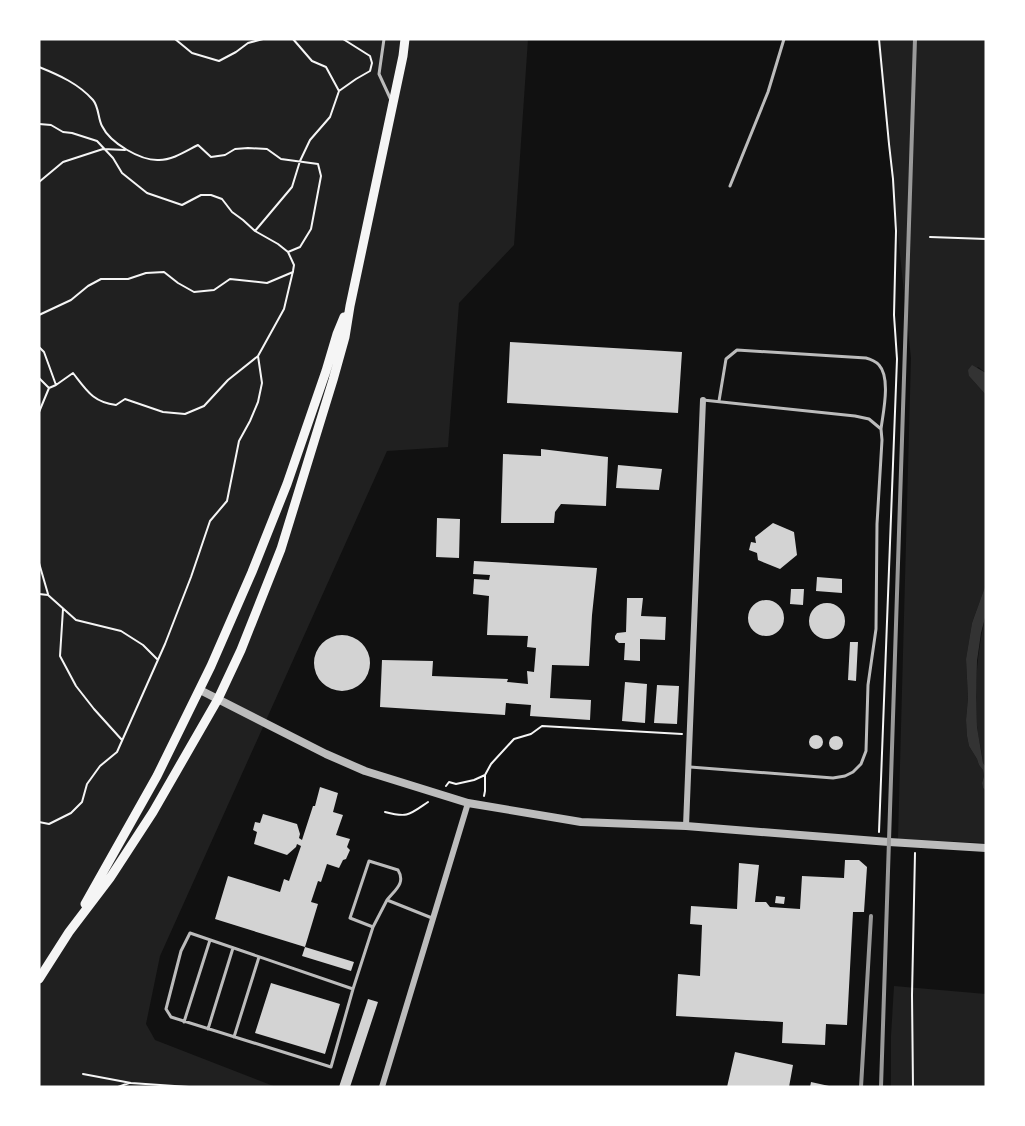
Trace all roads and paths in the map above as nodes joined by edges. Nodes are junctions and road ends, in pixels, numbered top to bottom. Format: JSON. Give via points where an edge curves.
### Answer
{"nodes":[{"id":1,"x":176,"y":39,"type":"edge"},
{"id":2,"x":282,"y":39,"type":"edge"},
{"id":3,"x":292,"y":39,"type":"edge"},
{"id":4,"x":343,"y":39,"type":"edge"},
{"id":5,"x":384,"y":39,"type":"edge"},
{"id":6,"x":405,"y":39,"type":"edge"},
{"id":7,"x":784,"y":39,"type":"edge"},
{"id":8,"x":879,"y":39,"type":"edge"},
{"id":9,"x":39,"y":67,"type":"edge"},
{"id":10,"x":339,"y":92,"type":"junction"},
{"id":11,"x":393,"y":102,"type":"junction"},
{"id":12,"x":39,"y":124,"type":"edge"},
{"id":13,"x":103,"y":149,"type":"junction"},
{"id":14,"x":128,"y":150,"type":"junction"},
{"id":15,"x":300,"y":161,"type":"junction"},
{"id":16,"x":39,"y":182,"type":"edge"},
{"id":17,"x":730,"y":186,"type":"dead end"},
{"id":18,"x":255,"y":231,"type":"junction"},
{"id":19,"x":930,"y":237,"type":"dead end"},
{"id":20,"x":986,"y":239,"type":"edge"},
{"id":21,"x":288,"y":252,"type":"junction"},
{"id":22,"x":293,"y":271,"type":"junction"},
{"id":23,"x":350,"y":306,"type":"junction"},
{"id":24,"x":39,"y":315,"type":"edge"},
{"id":25,"x":39,"y":347,"type":"edge"},
{"id":26,"x":258,"y":356,"type":"junction"},
{"id":27,"x":39,"y":378,"type":"edge"},
{"id":28,"x":56,"y":386,"type":"junction"},
{"id":29,"x":49,"y":388,"type":"junction"},
{"id":30,"x":704,"y":400,"type":"joint"},
{"id":31,"x":719,"y":401,"type":"junction"},
{"id":32,"x":39,"y":412,"type":"edge"},
{"id":33,"x":881,"y":429,"type":"junction"},
{"id":34,"x":39,"y":562,"type":"edge"},
{"id":35,"x":39,"y":594,"type":"edge"},
{"id":36,"x":48,"y":595,"type":"junction"},
{"id":37,"x":63,"y":609,"type":"junction"},
{"id":38,"x":158,"y":660,"type":"junction"},
{"id":39,"x":200,"y":690,"type":"junction"},
{"id":40,"x":218,"y":699,"type":"junction"},
{"id":41,"x":689,"y":734,"type":"junction"},
{"id":42,"x":123,"y":740,"type":"junction"},
{"id":43,"x":688,"y":767,"type":"junction"},
{"id":44,"x":484,"y":776,"type":"junction"},
{"id":45,"x":439,"y":794,"type":"junction"},
{"id":46,"x":468,"y":803,"type":"junction"},
{"id":47,"x":481,"y":805,"type":"junction"},
{"id":48,"x":385,"y":812,"type":"dead end"},
{"id":49,"x":39,"y":822,"type":"edge"},
{"id":50,"x":686,"y":826,"type":"junction"},
{"id":51,"x":878,"y":841,"type":"junction"},
{"id":52,"x":915,"y":843,"type":"junction"},
{"id":53,"x":986,"y":848,"type":"edge"},
{"id":54,"x":387,"y":900,"type":"junction"},
{"id":55,"x":432,"y":918,"type":"junction"},
{"id":56,"x":373,"y":927,"type":"junction"},
{"id":57,"x":69,"y":932,"type":"junction"},
{"id":58,"x":210,"y":940,"type":"junction"},
{"id":59,"x":233,"y":948,"type":"junction"},
{"id":60,"x":259,"y":957,"type":"junction"},
{"id":61,"x":39,"y":979,"type":"edge"},
{"id":62,"x":353,"y":989,"type":"junction"},
{"id":63,"x":184,"y":1022,"type":"junction"},
{"id":64,"x":208,"y":1029,"type":"junction"},
{"id":65,"x":234,"y":1037,"type":"junction"},
{"id":66,"x":83,"y":1074,"type":"dead end"},
{"id":67,"x":131,"y":1083,"type":"junction"},
{"id":68,"x":118,"y":1087,"type":"edge"},
{"id":69,"x":189,"y":1087,"type":"edge"},
{"id":70,"x":382,"y":1087,"type":"edge"},
{"id":71,"x":913,"y":1087,"type":"edge"}],
"edges":[{"from":1,"to":2,"type":"path","via":[[192,53],[219,61],[248,43]]},
{"from":3,"to":10,"type":"path","via":[[312,61],[326,67]]},
{"from":4,"to":10,"type":"path","via":[[370,56],[372,63],[370,71]]},
{"from":5,"to":11,"type":"lane","via":[[379,74]]},
{"from":6,"to":11,"type":"main road"},
{"from":7,"to":17,"type":"lane","via":[[768,92]]},
{"from":8,"to":51,"type":"path","via":[[896,231],[897,359]]},
{"from":9,"to":14,"type":"path","via":[[69,80],[95,102],[102,128]]},
{"from":10,"to":15,"type":"path","via":[[330,117],[310,140]]},
{"from":11,"to":23,"type":"main road"},
{"from":12,"to":13,"type":"path","via":[[97,141]]},
{"from":13,"to":14,"type":"path"},
{"from":13,"to":16,"type":"path","via":[[63,162]]},
{"from":13,"to":18,"type":"path","via":[[122,173],[147,193],[182,205],[201,195],[211,195],[222,199]]},
{"from":14,"to":15,"type":"path","via":[[159,160],[198,145],[211,157],[235,149],[267,148],[281,159]]},
{"from":15,"to":18,"type":"path","via":[[292,187]]},
{"from":15,"to":21,"type":"path","via":[[318,164],[321,176],[311,229],[300,247]]},
{"from":18,"to":21,"type":"path"},
{"from":19,"to":20,"type":"path"},
{"from":21,"to":22,"type":"path"},
{"from":22,"to":24,"type":"path","via":[[267,283],[230,279],[214,290],[195,292],[164,272],[101,279],[71,300]]},
{"from":22,"to":26,"type":"path","via":[[284,309]]},
{"from":23,"to":39,"type":"main road","via":[[252,572]]},
{"from":23,"to":40,"type":"main road","via":[[333,380],[281,549]]},
{"from":25,"to":28,"type":"path"},
{"from":26,"to":28,"type":"path","via":[[204,405],[185,414],[163,412],[125,399],[116,405],[104,404],[89,394],[73,373]]},
{"from":26,"to":38,"type":"path","via":[[262,383],[258,402],[239,441],[227,501],[210,521]]},
{"from":27,"to":29,"type":"path"},
{"from":28,"to":29,"type":"path"},
{"from":29,"to":32,"type":"path"},
{"from":30,"to":31,"type":"lane"},
{"from":30,"to":41,"type":"street"},
{"from":31,"to":33,"type":"lane","via":[[855,416],[869,419]]},
{"from":31,"to":33,"type":"lane","via":[[726,359],[737,350],[866,358],[879,365],[885,377]]},
{"from":33,"to":43,"type":"lane","via":[[876,629],[868,685],[866,751],[861,764],[853,772],[833,778]]},
{"from":34,"to":36,"type":"path"},
{"from":35,"to":36,"type":"path"},
{"from":36,"to":37,"type":"path"},
{"from":37,"to":38,"type":"path","via":[[76,620],[121,631]]},
{"from":37,"to":42,"type":"path","via":[[60,656],[76,686]]},
{"from":38,"to":42,"type":"path"},
{"from":39,"to":40,"type":"street"},
{"from":39,"to":57,"type":"main road","via":[[157,776]]},
{"from":40,"to":45,"type":"street","via":[[365,771]]},
{"from":40,"to":57,"type":"main road","via":[[153,812]]},
{"from":41,"to":43,"type":"street"},
{"from":41,"to":44,"type":"path","via":[[542,726],[514,739]]},
{"from":42,"to":49,"type":"path","via":[[87,784],[82,802],[49,824]]},
{"from":43,"to":50,"type":"street"},
{"from":44,"to":45,"type":"path","via":[[456,784],[448,782]]},
{"from":44,"to":47,"type":"path"},
{"from":45,"to":46,"type":"street"},
{"from":45,"to":48,"type":"path","via":[[405,816]]},
{"from":46,"to":47,"type":"street"},
{"from":46,"to":55,"type":"street"},
{"from":47,"to":50,"type":"street","via":[[581,822]]},
{"from":50,"to":51,"type":"street"},
{"from":51,"to":52,"type":"street"},
{"from":52,"to":53,"type":"street"},
{"from":52,"to":71,"type":"path"},
{"from":54,"to":55,"type":"lane"},
{"from":54,"to":56,"type":"lane"},
{"from":54,"to":56,"type":"lane","via":[[402,883],[402,876],[398,870],[369,861],[350,918]]},
{"from":55,"to":70,"type":"street"},
{"from":56,"to":62,"type":"lane"},
{"from":57,"to":61,"type":"main road"},
{"from":58,"to":59,"type":"lane"},
{"from":58,"to":63,"type":"lane"},
{"from":58,"to":63,"type":"lane","via":[[190,933],[181,951],[166,1009],[171,1017]]},
{"from":59,"to":60,"type":"lane"},
{"from":59,"to":64,"type":"lane"},
{"from":60,"to":62,"type":"lane"},
{"from":60,"to":65,"type":"lane"},
{"from":62,"to":65,"type":"lane","via":[[331,1067]]},
{"from":63,"to":64,"type":"lane"},
{"from":64,"to":65,"type":"lane"},
{"from":66,"to":67,"type":"path"},
{"from":67,"to":68,"type":"path"},
{"from":67,"to":69,"type":"path"}]}
